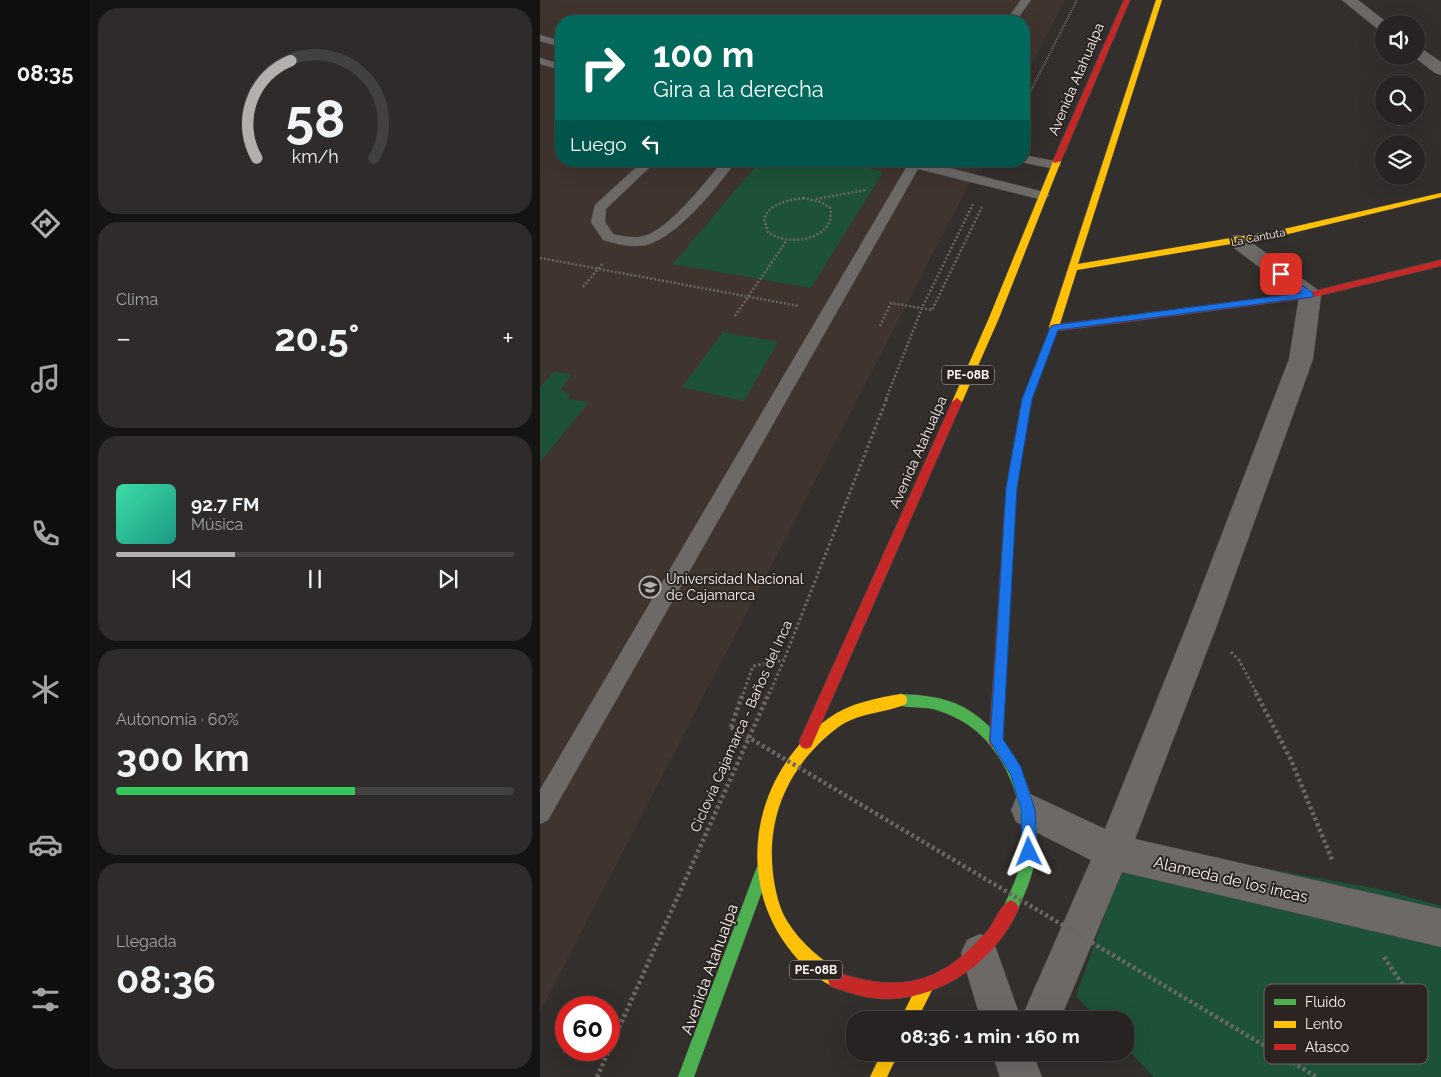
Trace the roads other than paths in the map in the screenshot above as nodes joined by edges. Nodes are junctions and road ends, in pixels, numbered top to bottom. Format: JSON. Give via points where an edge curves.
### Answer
{"nodes":[{"id":1,"x":1026,"y":0,"type":"edge"},
{"id":2,"x":1127,"y":0,"type":"edge"},
{"id":3,"x":1348,"y":0,"type":"edge"},
{"id":4,"x":1156,"y":1,"type":"edge"},
{"id":5,"x":1015,"y":15,"type":"edge"},
{"id":6,"x":1375,"y":20,"type":"edge"},
{"id":7,"x":540,"y":38,"type":"edge"},
{"id":8,"x":555,"y":42,"type":"edge"},
{"id":9,"x":1425,"y":58,"type":"edge"},
{"id":10,"x":540,"y":61,"type":"edge"},
{"id":11,"x":555,"y":65,"type":"edge"},
{"id":12,"x":1441,"y":70,"type":"edge"},
{"id":13,"x":1030,"y":160,"type":"edge"},
{"id":14,"x":1055,"y":165,"type":"junction"},
{"id":15,"x":644,"y":167,"type":"edge"},
{"id":16,"x":725,"y":167,"type":"edge"},
{"id":17,"x":909,"y":167,"type":"edge"},
{"id":18,"x":930,"y":167,"type":"edge"},
{"id":19,"x":1441,"y":194,"type":"edge"},
{"id":20,"x":1043,"y":196,"type":"junction"},
{"id":21,"x":1237,"y":241,"type":"junction"},
{"id":22,"x":1441,"y":263,"type":"edge"},
{"id":23,"x":1073,"y":268,"type":"junction"},
{"id":24,"x":1310,"y":295,"type":"junction"},
{"id":25,"x":1054,"y":328,"type":"junction"},
{"id":26,"x":996,"y":741,"type":"junction"},
{"id":27,"x":803,"y":748,"type":"junction"},
{"id":28,"x":1028,"y":810,"type":"junction"},
{"id":29,"x":540,"y":812,"type":"edge"},
{"id":30,"x":1113,"y":852,"type":"junction"},
{"id":31,"x":762,"y":872,"type":"junction"},
{"id":32,"x":1441,"y":928,"type":"edge"},
{"id":33,"x":980,"y":953,"type":"junction"},
{"id":34,"x":926,"y":986,"type":"junction"},
{"id":35,"x":913,"y":1011,"type":"edge"},
{"id":36,"x":999,"y":1011,"type":"edge"},
{"id":37,"x":1044,"y":1011,"type":"edge"},
{"id":38,"x":886,"y":1061,"type":"edge"},
{"id":39,"x":686,"y":1077,"type":"edge"},
{"id":40,"x":878,"y":1077,"type":"edge"}],
"edges":[{"from":1,"to":5,"type":"lane"},
{"from":2,"to":14,"type":"main road","name":"Avenida Atahualpa","number":"PE-08B"},
{"from":3,"to":6,"type":"street"},
{"from":4,"to":23,"type":"main road"},
{"from":7,"to":8,"type":"lane"},
{"from":9,"to":12,"type":"street"},
{"from":10,"to":11,"type":"lane"},
{"from":13,"to":14,"type":"lane"},
{"from":14,"to":20,"type":"main road","name":"Avenida Atahualpa","number":"PE-08B"},
{"from":15,"to":16,"type":"lane","via":[[600,208],[598,222],[608,237],[630,241],[650,239],[670,227]]},
{"from":17,"to":29,"type":"lane","via":[[829,312]]},
{"from":18,"to":20,"type":"lane"},
{"from":19,"to":21,"type":"main road","name":"La Cantuta"},
{"from":20,"to":27,"type":"main road","name":"Avenida Atahualpa","number":"PE-08B","via":[[994,318]]},
{"from":21,"to":23,"type":"main road","name":"La Cantuta"},
{"from":21,"to":24,"type":"street"},
{"from":22,"to":24,"type":"main road"},
{"from":23,"to":25,"type":"main road"},
{"from":24,"to":25,"type":"main road"},
{"from":24,"to":30,"type":"street","via":[[1301,359]]},
{"from":25,"to":26,"type":"main road","via":[[1027,399],[1011,488]]},
{"from":26,"to":27,"type":"main road","number":"PE-08B","via":[[969,717],[936,703],[901,700],[866,706],[833,723]]},
{"from":26,"to":28,"type":"main road","number":"PE-08B","via":[[1017,772]]},
{"from":27,"to":31,"type":"main road","number":"PE-08B","via":[[779,784],[765,827]]},
{"from":28,"to":30,"type":"street","name":"Alameda de los incas"},
{"from":28,"to":33,"type":"main road","number":"PE-08B","via":[[1029,852],[1019,894],[997,934]]},
{"from":30,"to":32,"type":"street","name":"Alameda de los incas"},
{"from":30,"to":37,"type":"street"},
{"from":31,"to":34,"type":"main road","number":"PE-08B","via":[[771,909],[789,943],[816,970],[849,986],[887,993]]},
{"from":31,"to":39,"type":"main road","name":"Avenida Atahualpa","number":"PE-08B"},
{"from":33,"to":34,"type":"main road","number":"PE-08B","via":[[957,972]]},
{"from":33,"to":36,"type":"street"},
{"from":34,"to":35,"type":"main road"},
{"from":38,"to":40,"type":"main road"}]}
